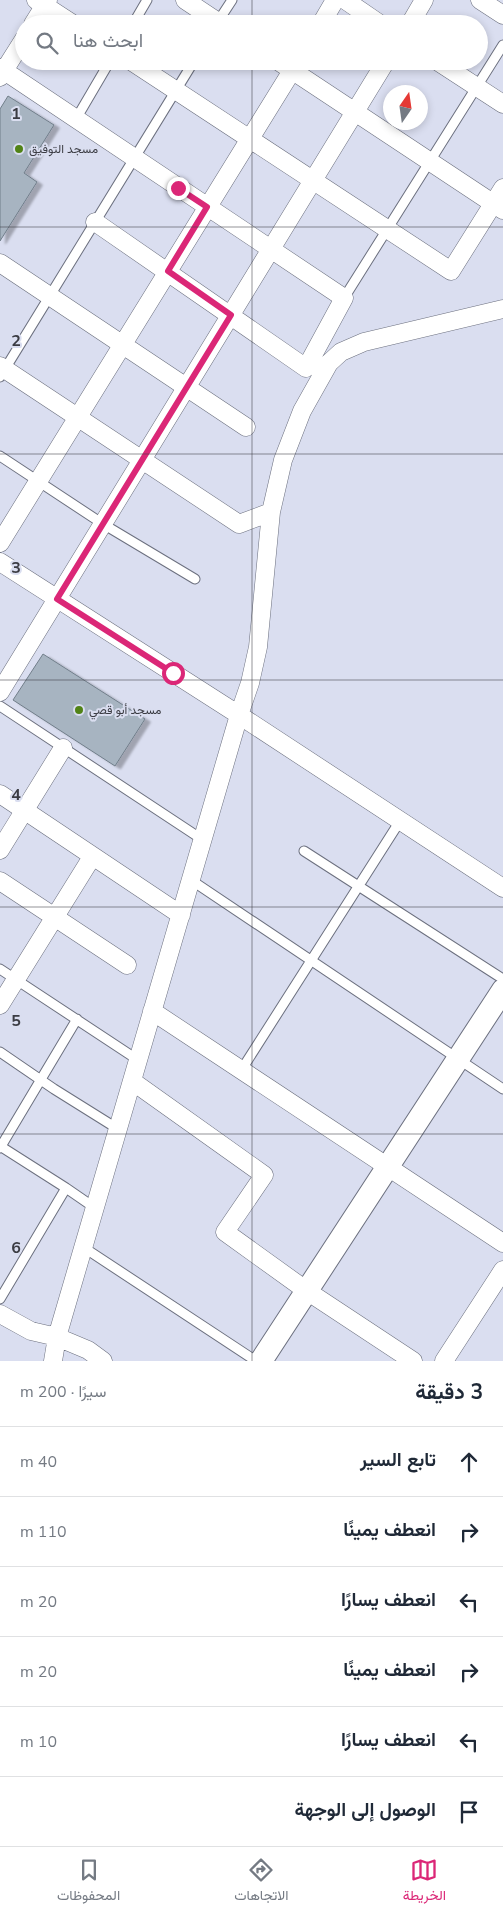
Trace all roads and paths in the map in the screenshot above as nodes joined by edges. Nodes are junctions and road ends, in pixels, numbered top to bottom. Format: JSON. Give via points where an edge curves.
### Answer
{"nodes":[{"id":1,"x":147,"y":0,"type":"edge"},
{"id":2,"x":186,"y":0,"type":"edge"},
{"id":3,"x":232,"y":0,"type":"edge"},
{"id":4,"x":335,"y":0,"type":"edge"},
{"id":5,"x":345,"y":0,"type":"edge"},
{"id":6,"x":424,"y":0,"type":"edge"},
{"id":7,"x":480,"y":0,"type":"edge"},
{"id":8,"x":43,"y":2,"type":"edge"},
{"id":9,"x":37,"y":15,"type":"edge"},
{"id":10,"x":61,"y":15,"type":"edge"},
{"id":11,"x":138,"y":15,"type":"edge"},
{"id":12,"x":208,"y":15,"type":"edge"},
{"id":13,"x":224,"y":15,"type":"edge"},
{"id":14,"x":326,"y":15,"type":"edge"},
{"id":15,"x":367,"y":15,"type":"edge"},
{"id":16,"x":415,"y":15,"type":"edge"},
{"id":17,"x":503,"y":15,"type":"edge"},
{"id":18,"x":503,"y":45,"type":"edge"},
{"id":19,"x":15,"y":51,"type":"edge"},
{"id":20,"x":488,"y":68,"type":"edge"},
{"id":21,"x":105,"y":70,"type":"edge"},
{"id":22,"x":144,"y":70,"type":"edge"},
{"id":23,"x":189,"y":70,"type":"edge"},
{"id":24,"x":286,"y":70,"type":"edge"},
{"id":25,"x":297,"y":70,"type":"edge"},
{"id":26,"x":381,"y":70,"type":"edge"},
{"id":27,"x":450,"y":70,"type":"edge"},
{"id":28,"x":487,"y":70,"type":"edge"},
{"id":29,"x":1,"y":72,"type":"edge"},
{"id":30,"x":476,"y":87,"type":"junction"},
{"id":31,"x":176,"y":91,"type":"junction"},
{"id":32,"x":503,"y":104,"type":"edge"},
{"id":33,"x":355,"y":112,"type":"junction"},
{"id":34,"x":76,"y":119,"type":"junction"},
{"id":35,"x":250,"y":139,"type":"junction"},
{"id":36,"x":134,"y":158,"type":"junction"},
{"id":37,"x":430,"y":162,"type":"junction"},
{"id":38,"x":313,"y":181,"type":"junction"},
{"id":39,"x":503,"y":188,"type":"edge"},
{"id":40,"x":207,"y":207,"type":"junction"},
{"id":41,"x":498,"y":207,"type":"edge"},
{"id":42,"x":95,"y":222,"type":"junction"},
{"id":43,"x":387,"y":229,"type":"junction"},
{"id":44,"x":271,"y":250,"type":"junction"},
{"id":45,"x":0,"y":263,"type":"edge"},
{"id":46,"x":168,"y":271,"type":"junction"},
{"id":47,"x":50,"y":296,"type":"junction"},
{"id":48,"x":344,"y":298,"type":"junction"},
{"id":49,"x":503,"y":309,"type":"edge"},
{"id":50,"x":231,"y":315,"type":"junction"},
{"id":51,"x":122,"y":344,"type":"junction"},
{"id":52,"x":2,"y":371,"type":"edge"},
{"id":53,"x":187,"y":387,"type":"junction"},
{"id":54,"x":77,"y":417,"type":"junction"},
{"id":55,"x":246,"y":427,"type":"dead end"},
{"id":56,"x":0,"y":456,"type":"edge"},
{"id":57,"x":142,"y":460,"type":"junction"},
{"id":58,"x":38,"y":481,"type":"junction"},
{"id":59,"x":271,"y":512,"type":"junction"},
{"id":60,"x":103,"y":524,"type":"junction"},
{"id":61,"x":0,"y":543,"type":"edge"},
{"id":62,"x":0,"y":562,"type":"edge"},
{"id":63,"x":195,"y":579,"type":"dead end"},
{"id":64,"x":57,"y":599,"type":"junction"},
{"id":65,"x":0,"y":692,"type":"edge"},
{"id":66,"x":0,"y":706,"type":"edge"},
{"id":67,"x":239,"y":715,"type":"junction"},
{"id":68,"x":63,"y":748,"type":"junction"},
{"id":69,"x":0,"y":794,"type":"edge"},
{"id":70,"x":24,"y":810,"type":"junction"},
{"id":71,"x":400,"y":821,"type":"junction"},
{"id":72,"x":203,"y":840,"type":"junction"},
{"id":73,"x":0,"y":850,"type":"edge"},
{"id":74,"x":304,"y":851,"type":"dead end"},
{"id":75,"x":92,"y":857,"type":"junction"},
{"id":76,"x":191,"y":880,"type":"junction"},
{"id":77,"x":0,"y":881,"type":"edge"},
{"id":78,"x":358,"y":886,"type":"junction"},
{"id":79,"x":503,"y":888,"type":"edge"},
{"id":80,"x":181,"y":915,"type":"junction"},
{"id":81,"x":54,"y":917,"type":"junction"},
{"id":82,"x":311,"y":961,"type":"junction"},
{"id":83,"x":127,"y":965,"type":"dead end"},
{"id":84,"x":0,"y":969,"type":"edge"},
{"id":85,"x":16,"y":979,"type":"junction"},
{"id":86,"x":503,"y":979,"type":"edge"},
{"id":87,"x":503,"y":990,"type":"edge"},
{"id":88,"x":0,"y":1005,"type":"edge"},
{"id":89,"x":152,"y":1011,"type":"junction"},
{"id":90,"x":78,"y":1019,"type":"junction"},
{"id":91,"x":0,"y":1052,"type":"edge"},
{"id":92,"x":458,"y":1059,"type":"junction"},
{"id":93,"x":138,"y":1060,"type":"junction"},
{"id":94,"x":242,"y":1069,"type":"junction"},
{"id":95,"x":40,"y":1079,"type":"junction"},
{"id":96,"x":132,"y":1081,"type":"junction"},
{"id":97,"x":503,"y":1090,"type":"edge"},
{"id":98,"x":118,"y":1129,"type":"junction"},
{"id":99,"x":0,"y":1147,"type":"edge"},
{"id":100,"x":388,"y":1166,"type":"junction"},
{"id":101,"x":66,"y":1188,"type":"junction"},
{"id":102,"x":94,"y":1208,"type":"junction"},
{"id":103,"x":503,"y":1243,"type":"edge"},
{"id":104,"x":83,"y":1247,"type":"junction"},
{"id":105,"x":503,"y":1270,"type":"edge"},
{"id":106,"x":307,"y":1291,"type":"junction"},
{"id":107,"x":0,"y":1299,"type":"edge"},
{"id":108,"x":0,"y":1314,"type":"edge"},
{"id":109,"x":57,"y":1337,"type":"junction"},
{"id":110,"x":53,"y":1361,"type":"edge"},
{"id":111,"x":103,"y":1361,"type":"edge"},
{"id":112,"x":256,"y":1361,"type":"edge"},
{"id":113,"x":261,"y":1361,"type":"edge"},
{"id":114,"x":413,"y":1361,"type":"edge"},
{"id":115,"x":444,"y":1361,"type":"edge"}],
"edges":[{"from":1,"to":11,"type":"lane"},
{"from":2,"to":12,"type":"street"},
{"from":3,"to":13,"type":"lane"},
{"from":4,"to":14,"type":"street"},
{"from":5,"to":15,"type":"street"},
{"from":6,"to":16,"type":"street"},
{"from":7,"to":17,"type":"street"},
{"from":8,"to":9,"type":"street"},
{"from":8,"to":10,"type":"street"},
{"from":18,"to":20,"type":"lane"},
{"from":19,"to":29,"type":"street"},
{"from":21,"to":34,"type":"lane"},
{"from":22,"to":31,"type":"street"},
{"from":23,"to":31,"type":"lane"},
{"from":24,"to":35,"type":"street"},
{"from":25,"to":33,"type":"street"},
{"from":26,"to":33,"type":"street"},
{"from":27,"to":30,"type":"street"},
{"from":28,"to":30,"type":"lane"},
{"from":29,"to":34,"type":"street"},
{"from":30,"to":32,"type":"street"},
{"from":30,"to":37,"type":"lane"},
{"from":31,"to":35,"type":"street"},
{"from":31,"to":36,"type":"lane"},
{"from":33,"to":37,"type":"street"},
{"from":33,"to":38,"type":"street"},
{"from":34,"to":36,"type":"street"},
{"from":35,"to":38,"type":"street"},
{"from":35,"to":40,"type":"street"},
{"from":36,"to":40,"type":"street"},
{"from":36,"to":42,"type":"lane"},
{"from":37,"to":41,"type":"street"},
{"from":37,"to":43,"type":"lane"},
{"from":38,"to":43,"type":"street"},
{"from":38,"to":44,"type":"street"},
{"from":39,"to":41,"type":"street"},
{"from":40,"to":44,"type":"street"},
{"from":40,"to":46,"type":"street"},
{"from":41,"to":43,"type":"street","via":[[451,271]]},
{"from":42,"to":46,"type":"street"},
{"from":42,"to":47,"type":"lane"},
{"from":43,"to":48,"type":"lane"},
{"from":44,"to":48,"type":"street"},
{"from":44,"to":50,"type":"street"},
{"from":45,"to":47,"type":"street"},
{"from":46,"to":50,"type":"street"},
{"from":46,"to":51,"type":"street"},
{"from":47,"to":51,"type":"street"},
{"from":47,"to":52,"type":"lane"},
{"from":48,"to":50,"type":"street","via":[[306,368]]},
{"from":49,"to":59,"type":"street","via":[[364,342],[342,352],[329,363],[302,411],[283,460]]},
{"from":50,"to":53,"type":"street"},
{"from":51,"to":53,"type":"street"},
{"from":51,"to":54,"type":"street"},
{"from":52,"to":54,"type":"street"},
{"from":53,"to":55,"type":"street"},
{"from":53,"to":57,"type":"street"},
{"from":54,"to":57,"type":"street"},
{"from":54,"to":58,"type":"street"},
{"from":56,"to":58,"type":"lane"},
{"from":57,"to":59,"type":"street","via":[[239,524]]},
{"from":57,"to":60,"type":"street"},
{"from":58,"to":60,"type":"lane"},
{"from":58,"to":61,"type":"street"},
{"from":59,"to":67,"type":"street","via":[[258,647]]},
{"from":60,"to":63,"type":"lane"},
{"from":60,"to":64,"type":"street"},
{"from":62,"to":64,"type":"street"},
{"from":64,"to":65,"type":"street"},
{"from":64,"to":67,"type":"street"},
{"from":66,"to":68,"type":"lane"},
{"from":67,"to":71,"type":"street"},
{"from":67,"to":72,"type":"street"},
{"from":68,"to":70,"type":"street"},
{"from":68,"to":72,"type":"lane"},
{"from":69,"to":70,"type":"street"},
{"from":70,"to":73,"type":"street"},
{"from":70,"to":75,"type":"street"},
{"from":71,"to":78,"type":"lane"},
{"from":71,"to":79,"type":"street"},
{"from":72,"to":76,"type":"street"},
{"from":74,"to":78,"type":"lane"},
{"from":75,"to":80,"type":"street"},
{"from":75,"to":81,"type":"street"},
{"from":76,"to":80,"type":"street"},
{"from":76,"to":82,"type":"lane"},
{"from":77,"to":81,"type":"street"},
{"from":78,"to":82,"type":"lane"},
{"from":78,"to":86,"type":"lane"},
{"from":80,"to":89,"type":"street"},
{"from":81,"to":83,"type":"street"},
{"from":81,"to":85,"type":"street"},
{"from":82,"to":92,"type":"lane"},
{"from":82,"to":94,"type":"lane"},
{"from":84,"to":85,"type":"lane"},
{"from":85,"to":88,"type":"street"},
{"from":85,"to":90,"type":"lane"},
{"from":87,"to":92,"type":"street"},
{"from":89,"to":93,"type":"street"},
{"from":89,"to":94,"type":"street"},
{"from":90,"to":93,"type":"lane"},
{"from":90,"to":95,"type":"lane"},
{"from":91,"to":95,"type":"lane"},
{"from":92,"to":97,"type":"lane"},
{"from":92,"to":100,"type":"street"},
{"from":93,"to":96,"type":"street"},
{"from":94,"to":100,"type":"street"},
{"from":95,"to":98,"type":"lane"},
{"from":95,"to":99,"type":"lane"},
{"from":96,"to":98,"type":"street"},
{"from":96,"to":106,"type":"street","via":[[264,1175],[226,1232]]},
{"from":98,"to":102,"type":"street"},
{"from":99,"to":101,"type":"lane"},
{"from":100,"to":103,"type":"street"},
{"from":100,"to":106,"type":"street"},
{"from":101,"to":102,"type":"lane"},
{"from":101,"to":107,"type":"lane"},
{"from":102,"to":104,"type":"street"},
{"from":104,"to":109,"type":"street"},
{"from":104,"to":112,"type":"lane"},
{"from":105,"to":115,"type":"street"},
{"from":106,"to":113,"type":"street"},
{"from":106,"to":114,"type":"street"},
{"from":108,"to":109,"type":"street","via":[[31,1331]]},
{"from":109,"to":110,"type":"street"},
{"from":109,"to":111,"type":"street","via":[[88,1350]]}]}
